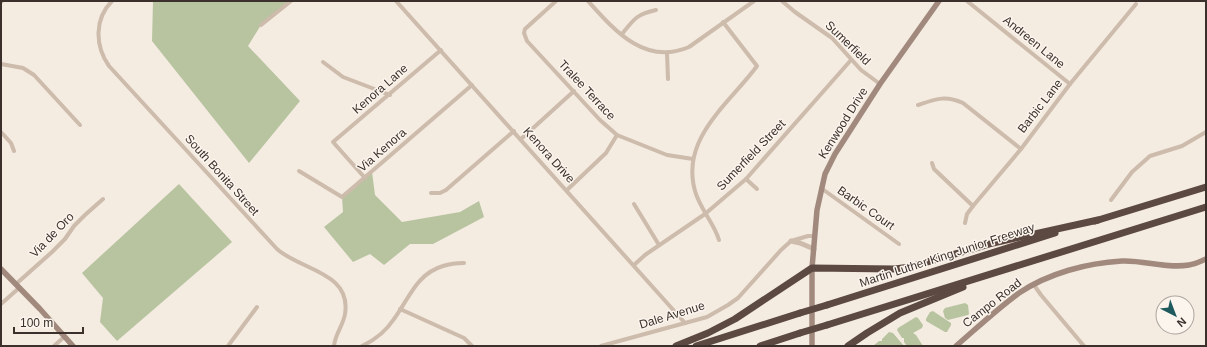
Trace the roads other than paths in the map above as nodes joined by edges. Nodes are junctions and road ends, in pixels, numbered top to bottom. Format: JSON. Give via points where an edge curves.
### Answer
{"nodes":[{"id":1,"x":112,"y":1,"type":"edge"},
{"id":2,"x":291,"y":1,"type":"edge"},
{"id":3,"x":396,"y":1,"type":"edge"},
{"id":4,"x":556,"y":1,"type":"edge"},
{"id":5,"x":588,"y":1,"type":"edge"},
{"id":6,"x":754,"y":1,"type":"edge"},
{"id":7,"x":782,"y":1,"type":"edge"},
{"id":8,"x":939,"y":1,"type":"edge"},
{"id":9,"x":967,"y":1,"type":"edge"},
{"id":10,"x":1136,"y":4,"type":"dead end"},
{"id":11,"x":656,"y":10,"type":"dead end"},
{"id":12,"x":723,"y":22,"type":"junction"},
{"id":13,"x":261,"y":25,"type":"dead end"},
{"id":14,"x":622,"y":34,"type":"junction"},
{"id":15,"x":441,"y":50,"type":"junction"},
{"id":16,"x":667,"y":53,"type":"junction"},
{"id":17,"x":851,"y":60,"type":"junction"},
{"id":18,"x":323,"y":62,"type":"dead end"},
{"id":19,"x":1,"y":64,"type":"edge"},
{"id":20,"x":668,"y":78,"type":"dead end"},
{"id":21,"x":472,"y":84,"type":"junction"},
{"id":22,"x":880,"y":84,"type":"junction"},
{"id":23,"x":1070,"y":84,"type":"junction"},
{"id":24,"x":574,"y":91,"type":"junction"},
{"id":25,"x":390,"y":95,"type":"junction"},
{"id":26,"x":918,"y":105,"type":"dead end"},
{"id":27,"x":80,"y":125,"type":"dead end"},
{"id":28,"x":514,"y":131,"type":"junction"},
{"id":29,"x":1,"y":132,"type":"edge"},
{"id":30,"x":1206,"y":132,"type":"edge"},
{"id":31,"x":617,"y":135,"type":"junction"},
{"id":32,"x":521,"y":139,"type":"junction"},
{"id":33,"x":1021,"y":148,"type":"junction"},
{"id":34,"x":14,"y":151,"type":"dead end"},
{"id":35,"x":693,"y":159,"type":"junction"},
{"id":36,"x":932,"y":163,"type":"dead end"},
{"id":37,"x":299,"y":171,"type":"dead end"},
{"id":38,"x":365,"y":178,"type":"junction"},
{"id":39,"x":746,"y":179,"type":"junction"},
{"id":40,"x":1206,"y":187,"type":"edge"},
{"id":41,"x":821,"y":188,"type":"junction"},
{"id":42,"x":757,"y":189,"type":"dead end"},
{"id":43,"x":567,"y":190,"type":"junction"},
{"id":44,"x":431,"y":193,"type":"dead end"},
{"id":45,"x":103,"y":199,"type":"dead end"},
{"id":46,"x":1111,"y":200,"type":"dead end"},
{"id":47,"x":634,"y":204,"type":"dead end"},
{"id":48,"x":973,"y":206,"type":"junction"},
{"id":49,"x":1206,"y":207,"type":"edge"},
{"id":50,"x":705,"y":214,"type":"junction"},
{"id":51,"x":1098,"y":220,"type":"junction"},
{"id":52,"x":965,"y":223,"type":"dead end"},
{"id":53,"x":815,"y":236,"type":"junction"},
{"id":54,"x":719,"y":240,"type":"dead end"},
{"id":55,"x":791,"y":241,"type":"junction"},
{"id":56,"x":899,"y":244,"type":"dead end"},
{"id":57,"x":659,"y":245,"type":"junction"},
{"id":58,"x":814,"y":249,"type":"junction"},
{"id":59,"x":1206,"y":259,"type":"edge"},
{"id":60,"x":464,"y":263,"type":"dead end"},
{"id":61,"x":634,"y":265,"type":"junction"},
{"id":62,"x":812,"y":268,"type":"junction"},
{"id":63,"x":1,"y":269,"type":"edge"},
{"id":64,"x":992,"y":274,"type":"junction"},
{"id":65,"x":1034,"y":285,"type":"junction"},
{"id":66,"x":17,"y":286,"type":"junction"},
{"id":67,"x":1,"y":304,"type":"edge"},
{"id":68,"x":257,"y":307,"type":"dead end"},
{"id":69,"x":400,"y":309,"type":"junction"},
{"id":70,"x":685,"y":324,"type":"junction"},
{"id":71,"x":64,"y":337,"type":"junction"},
{"id":72,"x":54,"y":346,"type":"edge"},
{"id":73,"x":73,"y":346,"type":"edge"},
{"id":74,"x":228,"y":346,"type":"edge"},
{"id":75,"x":334,"y":346,"type":"edge"},
{"id":76,"x":362,"y":346,"type":"edge"},
{"id":77,"x":472,"y":346,"type":"edge"},
{"id":78,"x":601,"y":346,"type":"edge"},
{"id":79,"x":676,"y":346,"type":"edge"},
{"id":80,"x":696,"y":346,"type":"edge"},
{"id":81,"x":760,"y":346,"type":"edge"},
{"id":82,"x":812,"y":346,"type":"edge"},
{"id":83,"x":848,"y":346,"type":"edge"},
{"id":84,"x":956,"y":346,"type":"edge"},
{"id":85,"x":1084,"y":346,"type":"edge"}],
"edges":[{"from":1,"to":75,"type":"street","name":"South Bonita Street","via":[[100,21],[98,35],[103,58],[277,249],[292,260],[324,273],[339,287],[345,301],[345,314],[334,338]]},
{"from":2,"to":13,"type":"street"},
{"from":3,"to":15,"type":"street","name":"Kenora Drive"},
{"from":4,"to":24,"type":"street","name":"Tralee Terrace","via":[[525,29],[524,33],[527,41]]},
{"from":5,"to":14,"type":"street"},
{"from":6,"to":12,"type":"street"},
{"from":7,"to":17,"type":"street","name":"Sumerfield","via":[[832,38]]},
{"from":8,"to":22,"type":"main road","name":"Kenwood Drive"},
{"from":9,"to":23,"type":"street","name":"Andreen Lane"},
{"from":10,"to":23,"type":"street","name":"Barbic Lane"},
{"from":11,"to":14,"type":"street","via":[[641,14]]},
{"from":12,"to":16,"type":"street","via":[[689,47]]},
{"from":12,"to":35,"type":"street","via":[[757,66],[704,130]]},
{"from":14,"to":16,"type":"street","via":[[639,48]]},
{"from":15,"to":21,"type":"street","name":"Kenora Drive"},
{"from":15,"to":25,"type":"street","name":"Kenora Lane"},
{"from":16,"to":20,"type":"street"},
{"from":17,"to":22,"type":"street","name":"Sumerfield"},
{"from":17,"to":39,"type":"street","name":"Sumerfield Street"},
{"from":18,"to":25,"type":"street","via":[[343,77]]},
{"from":19,"to":27,"type":"street","via":[[23,68],[34,74]]},
{"from":21,"to":28,"type":"street","name":"Kenora Drive"},
{"from":21,"to":38,"type":"street","name":"Via Kenora"},
{"from":22,"to":41,"type":"main road","name":"Kenwood Drive","via":[[835,154]]},
{"from":23,"to":33,"type":"street","name":"Barbic Lane"},
{"from":24,"to":31,"type":"street","name":"Tralee Terrace"},
{"from":24,"to":32,"type":"street"},
{"from":25,"to":38,"type":"street","name":"Kenora Lane","via":[[332,142]]},
{"from":26,"to":33,"type":"street","via":[[938,98],[954,99],[963,103]]},
{"from":28,"to":32,"type":"street","name":"Kenora Drive"},
{"from":28,"to":44,"type":"street","via":[[446,190]]},
{"from":29,"to":34,"type":"street","via":[[11,142]]},
{"from":30,"to":46,"type":"street","via":[[1182,146],[1150,156],[1132,172]]},
{"from":31,"to":35,"type":"street","name":"Tralee Terrace","via":[[667,155]]},
{"from":31,"to":43,"type":"street","via":[[606,153]]},
{"from":32,"to":43,"type":"street","name":"Kenora Drive"},
{"from":33,"to":48,"type":"street","name":"Barbic Lane"},
{"from":35,"to":50,"type":"street","via":[[694,186]]},
{"from":36,"to":48,"type":"street","via":[[934,169]]},
{"from":37,"to":38,"type":"street","name":"Via Kenora","via":[[342,197]]},
{"from":39,"to":42,"type":"street"},
{"from":39,"to":50,"type":"street","name":"Sumerfield Street"},
{"from":40,"to":51,"type":"highway","name":"Martin Luther King Junior Freeway"},
{"from":41,"to":53,"type":"main road","name":"Kenwood Drive"},
{"from":41,"to":56,"type":"street","name":"Barbic Court"},
{"from":43,"to":61,"type":"street","name":"Kenora Drive"},
{"from":45,"to":66,"type":"street","name":"Via de Oro","via":[[85,214],[65,239]]},
{"from":47,"to":57,"type":"street"},
{"from":48,"to":52,"type":"street","name":"Barbic Lane","via":[[967,214]]},
{"from":49,"to":64,"type":"highway"},
{"from":50,"to":54,"type":"street"},
{"from":50,"to":57,"type":"street","name":"Sumerfield Street"},
{"from":51,"to":62,"type":"highway","via":[[993,242],[910,267]]},
{"from":51,"to":80,"type":"highway","name":"Martin Luther King Junior Freeway","bridge":true},
{"from":53,"to":55,"type":"street"},
{"from":53,"to":58,"type":"main road","name":"Kenwood Drive"},
{"from":55,"to":58,"type":"street"},
{"from":55,"to":70,"type":"street","name":"Dale Avenue","via":[[738,298],[707,317]]},
{"from":57,"to":61,"type":"street","name":"Sumerfield Street"},
{"from":58,"to":62,"type":"main road","name":"Kenwood Drive"},
{"from":59,"to":65,"type":"main road","name":"Campo Road","via":[[1189,265],[1174,266],[1124,261],[1104,263],[1066,271]]},
{"from":60,"to":69,"type":"street","via":[[443,266],[424,276]]},
{"from":61,"to":70,"type":"street","name":"Kenora Drive"},
{"from":62,"to":79,"type":"highway","via":[[735,319]]},
{"from":62,"to":82,"type":"main road","name":"Kenwood Drive"},
{"from":63,"to":66,"type":"main road"},
{"from":64,"to":81,"type":"highway","bridge":true},
{"from":64,"to":83,"type":"highway","via":[[900,313]]},
{"from":65,"to":84,"type":"main road","name":"Campo Road","via":[[1020,292]]},
{"from":65,"to":85,"type":"street"},
{"from":66,"to":67,"type":"street","name":"Via de Oro"},
{"from":66,"to":71,"type":"main road"},
{"from":68,"to":74,"type":"street"},
{"from":69,"to":76,"type":"street","via":[[383,333]]},
{"from":69,"to":77,"type":"street","via":[[464,338]]},
{"from":70,"to":78,"type":"street","name":"Dale Avenue"},
{"from":71,"to":72,"type":"street"},
{"from":71,"to":73,"type":"main road"}]}
